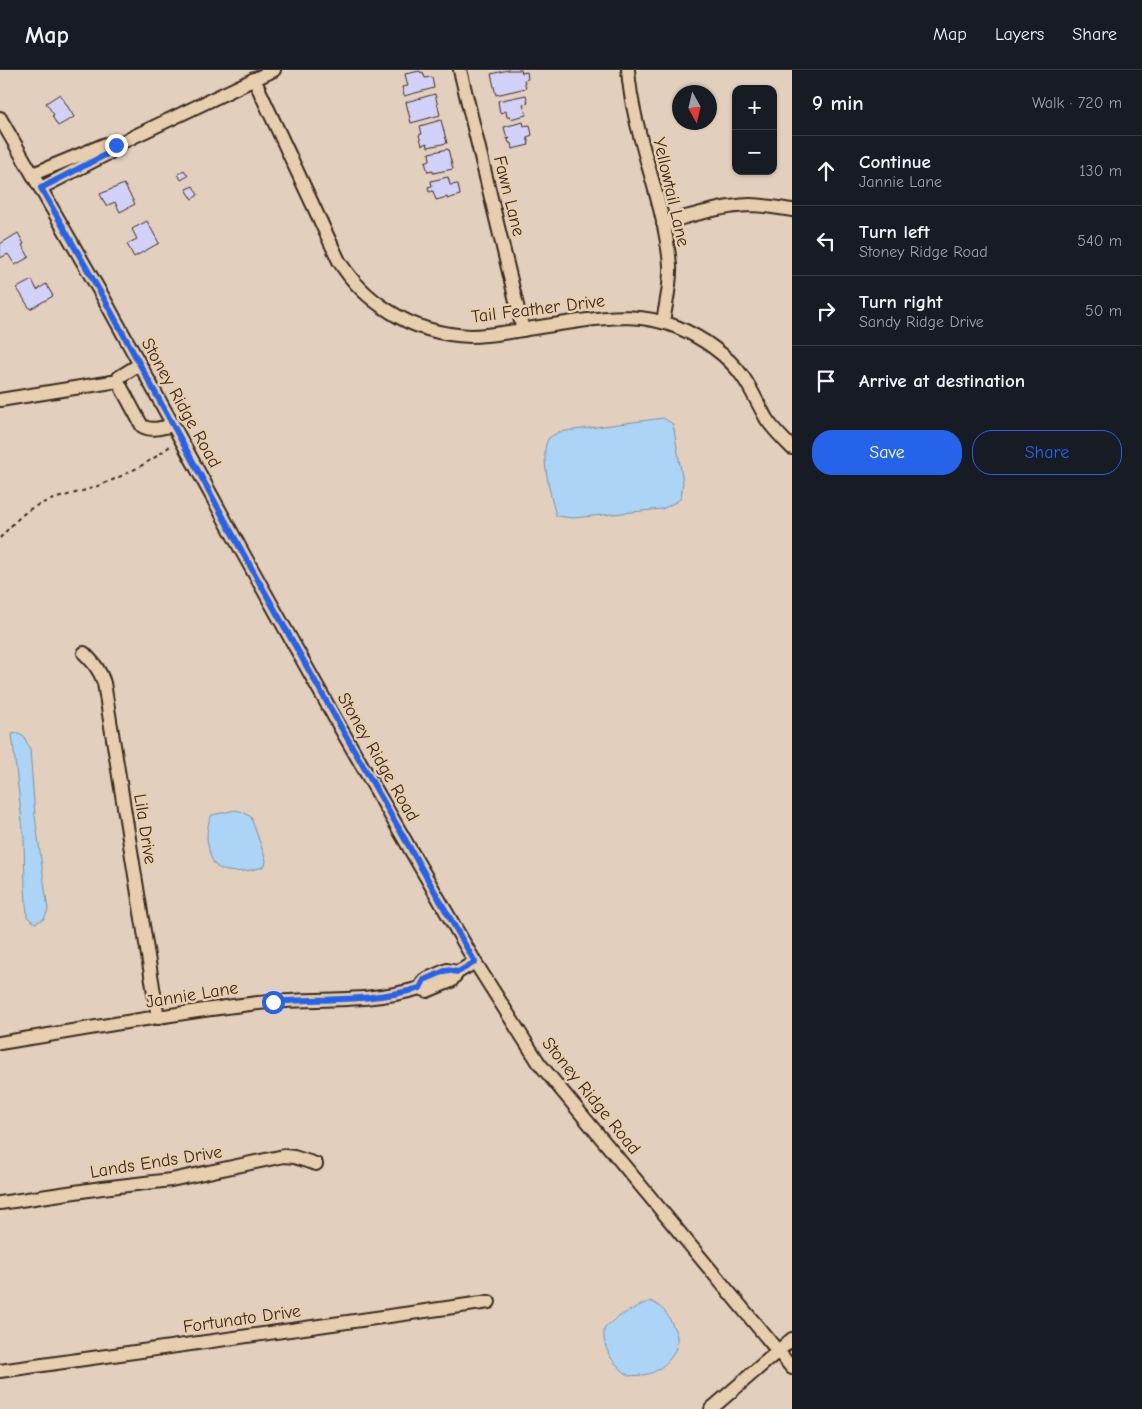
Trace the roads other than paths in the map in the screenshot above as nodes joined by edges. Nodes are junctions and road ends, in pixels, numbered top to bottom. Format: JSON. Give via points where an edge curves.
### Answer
{"nodes":[{"id":1,"x":274,"y":70,"type":"edge"},
{"id":2,"x":460,"y":70,"type":"edge"},
{"id":3,"x":628,"y":70,"type":"edge"},
{"id":4,"x":254,"y":79,"type":"junction"},
{"id":5,"x":0,"y":118,"type":"edge"},
{"id":6,"x":116,"y":145,"type":"junction"},
{"id":7,"x":33,"y":174,"type":"junction"},
{"id":8,"x":41,"y":188,"type":"junction"},
{"id":9,"x":792,"y":210,"type":"edge"},
{"id":10,"x":663,"y":223,"type":"junction"},
{"id":11,"x":663,"y":322,"type":"junction"},
{"id":12,"x":523,"y":330,"type":"junction"},
{"id":13,"x":140,"y":364,"type":"junction"},
{"id":14,"x":118,"y":381,"type":"junction"},
{"id":15,"x":0,"y":400,"type":"edge"},
{"id":16,"x":173,"y":425,"type":"junction"},
{"id":17,"x":792,"y":448,"type":"edge"},
{"id":18,"x":84,"y":653,"type":"dead end"},
{"id":19,"x":475,"y":962,"type":"junction"},
{"id":20,"x":158,"y":1018,"type":"junction"},
{"id":21,"x":0,"y":1043,"type":"edge"},
{"id":22,"x":316,"y":1164,"type":"dead end"},
{"id":23,"x":0,"y":1203,"type":"edge"},
{"id":24,"x":489,"y":1302,"type":"dead end"},
{"id":25,"x":792,"y":1339,"type":"edge"},
{"id":26,"x":779,"y":1352,"type":"junction"},
{"id":27,"x":792,"y":1367,"type":"edge"},
{"id":28,"x":0,"y":1371,"type":"edge"},
{"id":29,"x":711,"y":1409,"type":"edge"}],
"edges":[{"from":1,"to":4,"type":"street"},
{"from":2,"to":12,"type":"street","name":"Fawn Lane"},
{"from":3,"to":10,"type":"street","name":"Yellowtail Lane","via":[[633,104]]},
{"from":4,"to":6,"type":"street"},
{"from":4,"to":12,"type":"street","name":"Tail Feather Drive","via":[[339,261],[369,298],[405,321],[439,331],[478,336]]},
{"from":5,"to":7,"type":"street","name":"Stoney Ridge Road"},
{"from":6,"to":7,"type":"street","via":[[106,144]]},
{"from":6,"to":8,"type":"street","via":[[109,153]]},
{"from":7,"to":8,"type":"street","name":"Stoney Ridge Road"},
{"from":8,"to":13,"type":"street","name":"Stoney Ridge Road"},
{"from":9,"to":10,"type":"street","via":[[736,207]]},
{"from":10,"to":11,"type":"street","name":"Yellowtail Lane","via":[[670,274]]},
{"from":11,"to":12,"type":"street","name":"Tail Feather Drive","via":[[620,316]]},
{"from":11,"to":17,"type":"street","name":"Tail Feather Drive","via":[[695,336],[736,368],[772,427]]},
{"from":13,"to":14,"type":"street","via":[[119,377]]},
{"from":13,"to":16,"type":"street","name":"Stoney Ridge Road"},
{"from":14,"to":15,"type":"street"},
{"from":14,"to":16,"type":"street","via":[[142,426],[156,429]]},
{"from":16,"to":19,"type":"street","name":"Stoney Ridge Road"},
{"from":18,"to":20,"type":"street","name":"Lila Drive","via":[[94,663],[104,682]]},
{"from":19,"to":20,"type":"street","name":"Jannie Lane","via":[[458,972],[447,970],[424,980],[420,988],[398,994],[265,1002]]},
{"from":19,"to":26,"type":"street","name":"Stoney Ridge Road","via":[[540,1062]]},
{"from":20,"to":21,"type":"street","name":"Jannie Lane"},
{"from":22,"to":23,"type":"street","name":"Lands Ends Drive","via":[[284,1156],[171,1180]]},
{"from":24,"to":28,"type":"street","name":"Fortunato Drive"},
{"from":25,"to":26,"type":"street"},
{"from":26,"to":27,"type":"street","name":"Stoney Ridge Road"},
{"from":26,"to":29,"type":"street"}]}
